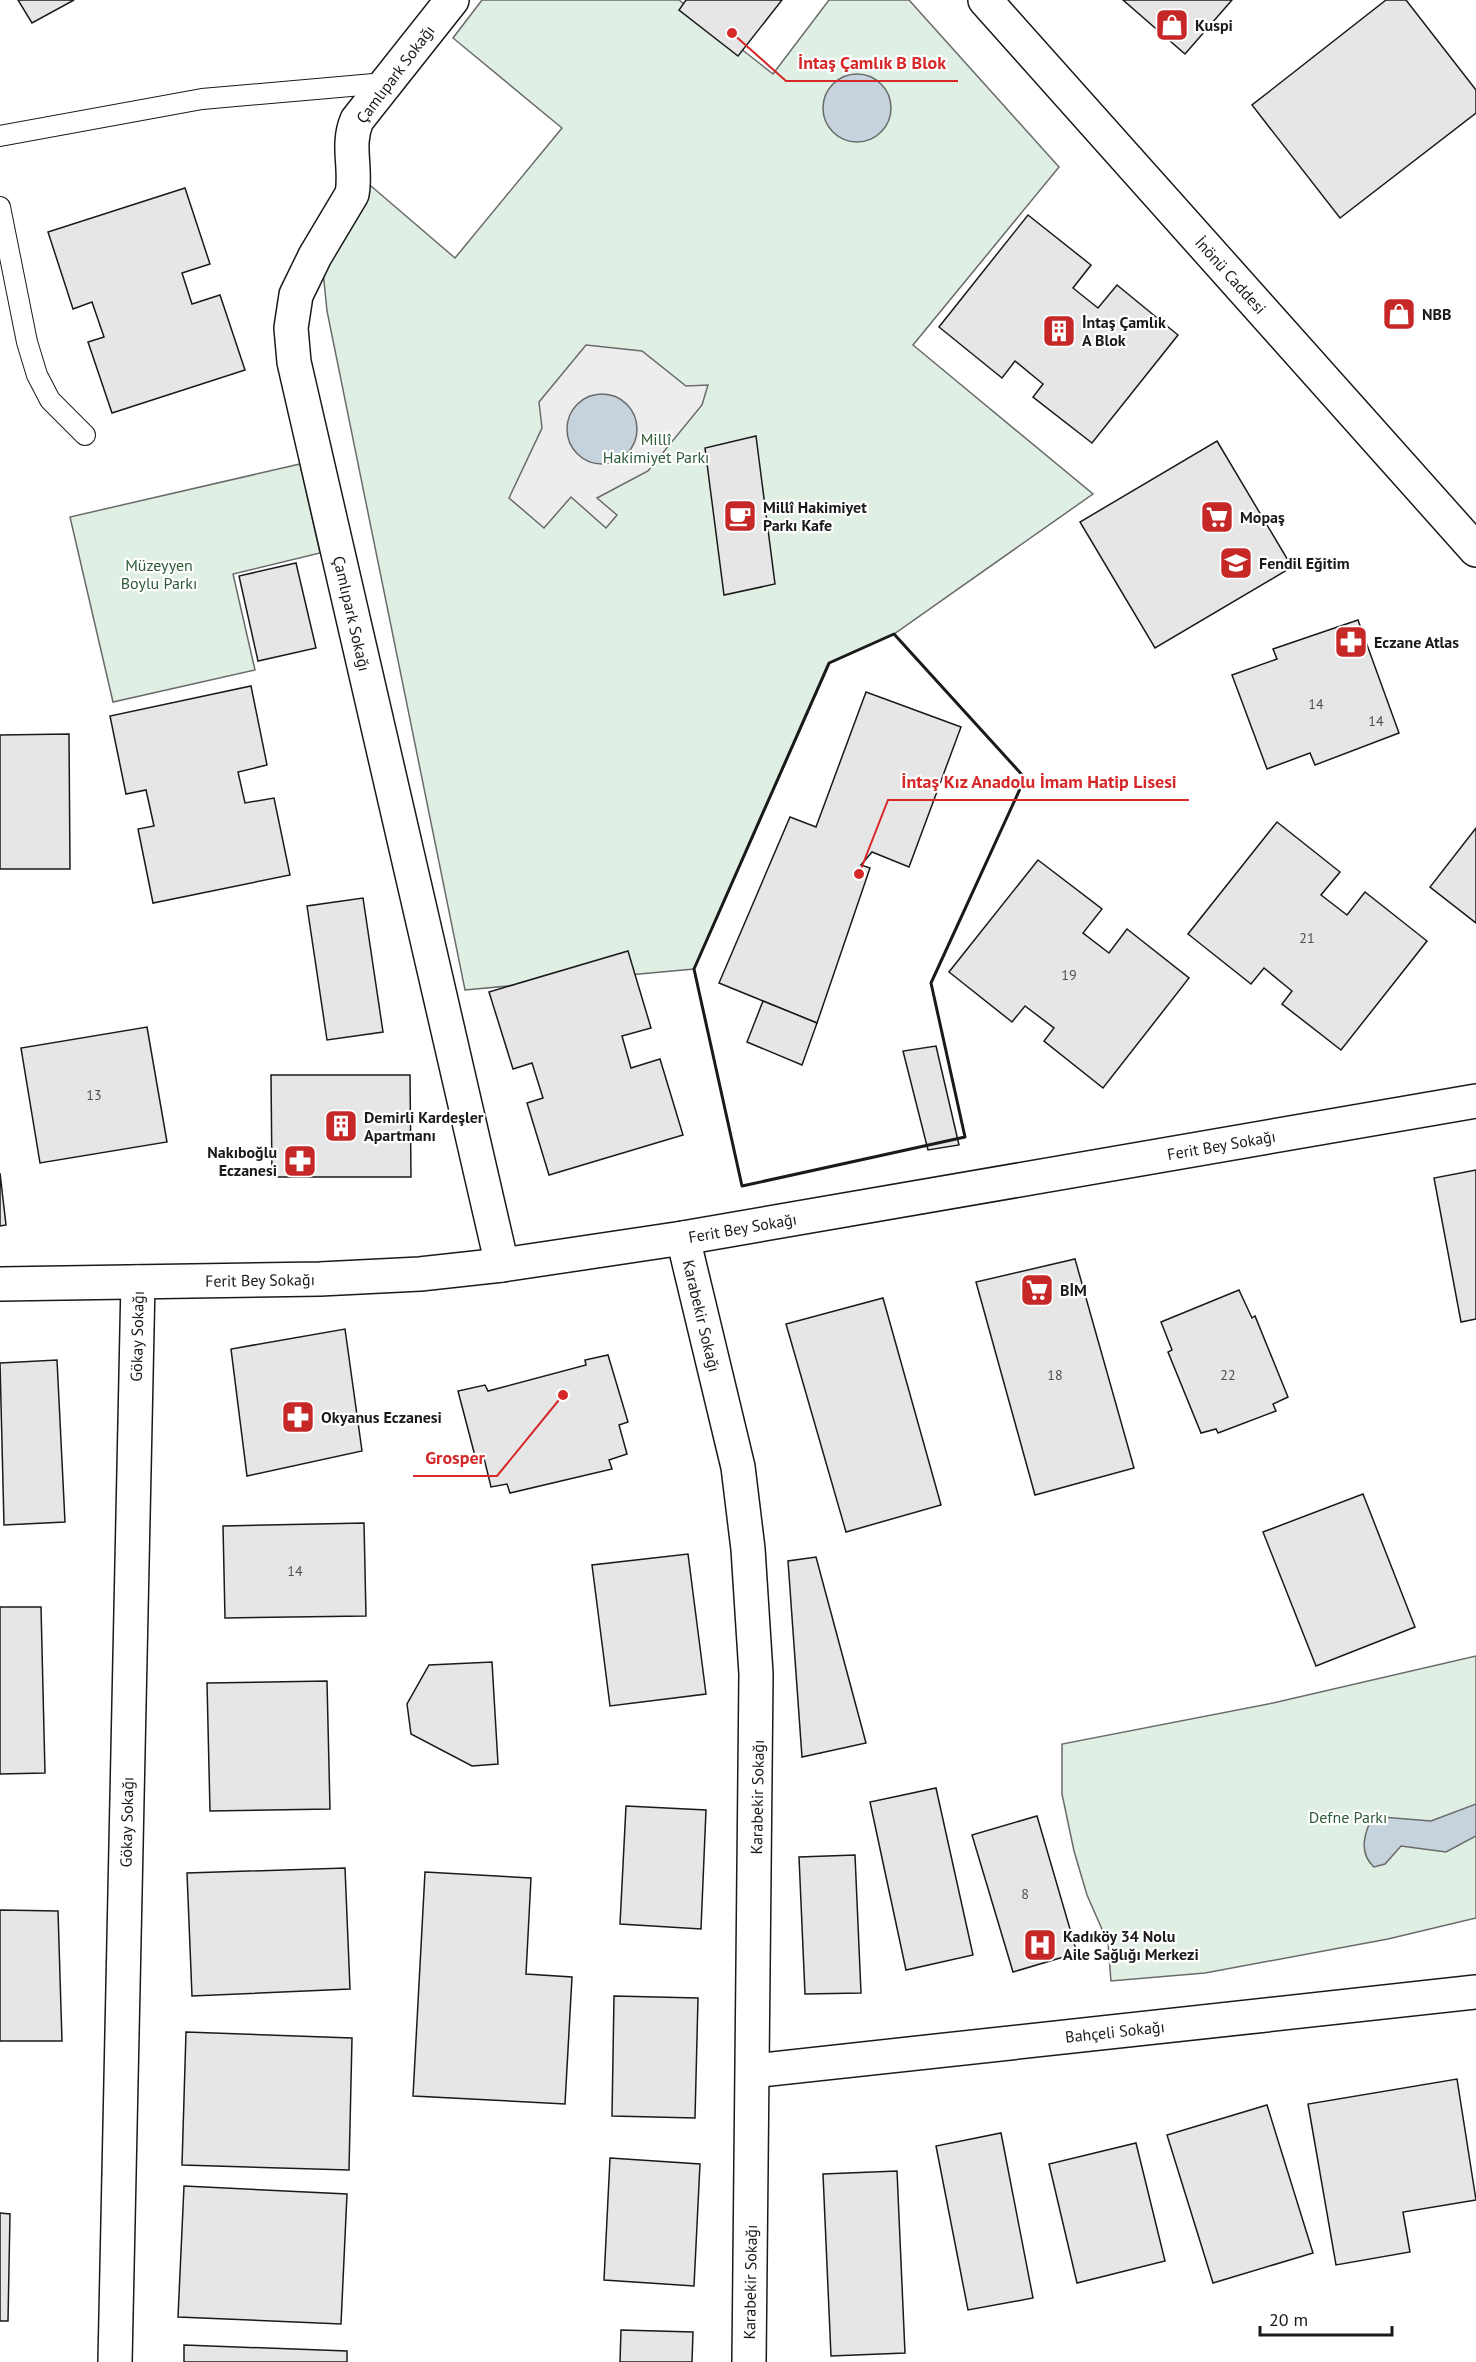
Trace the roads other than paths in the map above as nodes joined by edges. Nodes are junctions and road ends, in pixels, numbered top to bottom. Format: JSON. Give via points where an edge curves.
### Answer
{"nodes":[{"id":1,"x":452,"y":0,"type":"edge"},
{"id":2,"x":985,"y":0,"type":"edge"},
{"id":3,"x":385,"y":83,"type":"junction"},
{"id":4,"x":0,"y":136,"type":"edge"},
{"id":5,"x":0,"y":207,"type":"edge"},
{"id":6,"x":85,"y":435,"type":"dead end"},
{"id":7,"x":1476,"y":550,"type":"edge"},
{"id":8,"x":1476,"y":1101,"type":"edge"},
{"id":9,"x":683,"y":1239,"type":"junction"},
{"id":10,"x":502,"y":1265,"type":"junction"},
{"id":11,"x":138,"y":1282,"type":"junction"},
{"id":12,"x":0,"y":1284,"type":"edge"},
{"id":13,"x":1476,"y":1992,"type":"edge"},
{"id":14,"x":753,"y":2071,"type":"junction"},
{"id":15,"x":115,"y":2362,"type":"edge"},
{"id":16,"x":749,"y":2362,"type":"edge"}],
"edges":[{"from":1,"to":3,"type":"street","name":"Çamlıpark Sokağı"},
{"from":2,"to":7,"type":"street","name":"İnönü Caddesi"},
{"from":3,"to":4,"type":"lane","via":[[202,99]]},
{"from":3,"to":10,"type":"street","name":"Çamlıpark Sokağı","via":[[354,127],[351,194],[301,283],[294,305],[291,339],[324,502]]},
{"from":5,"to":6,"type":"lane","via":[[27,342],[39,381],[58,411]]},
{"from":8,"to":9,"type":"street","name":"Ferit Bey Sokağı"},
{"from":9,"to":10,"type":"street","name":"Ferit Bey Sokağı"},
{"from":9,"to":14,"type":"street","name":"Karabekir Sokağı","via":[[738,1467],[748,1549],[757,1706]]},
{"from":10,"to":11,"type":"street","name":"Ferit Bey Sokağı","via":[[386,1276]]},
{"from":11,"to":12,"type":"street","name":"Ferit Bey Sokağı"},
{"from":11,"to":15,"type":"street","name":"Gökay Sokağı"},
{"from":13,"to":14,"type":"street","name":"Bahçeli Sokağı"},
{"from":14,"to":16,"type":"street","name":"Karabekir Sokağı"}]}
